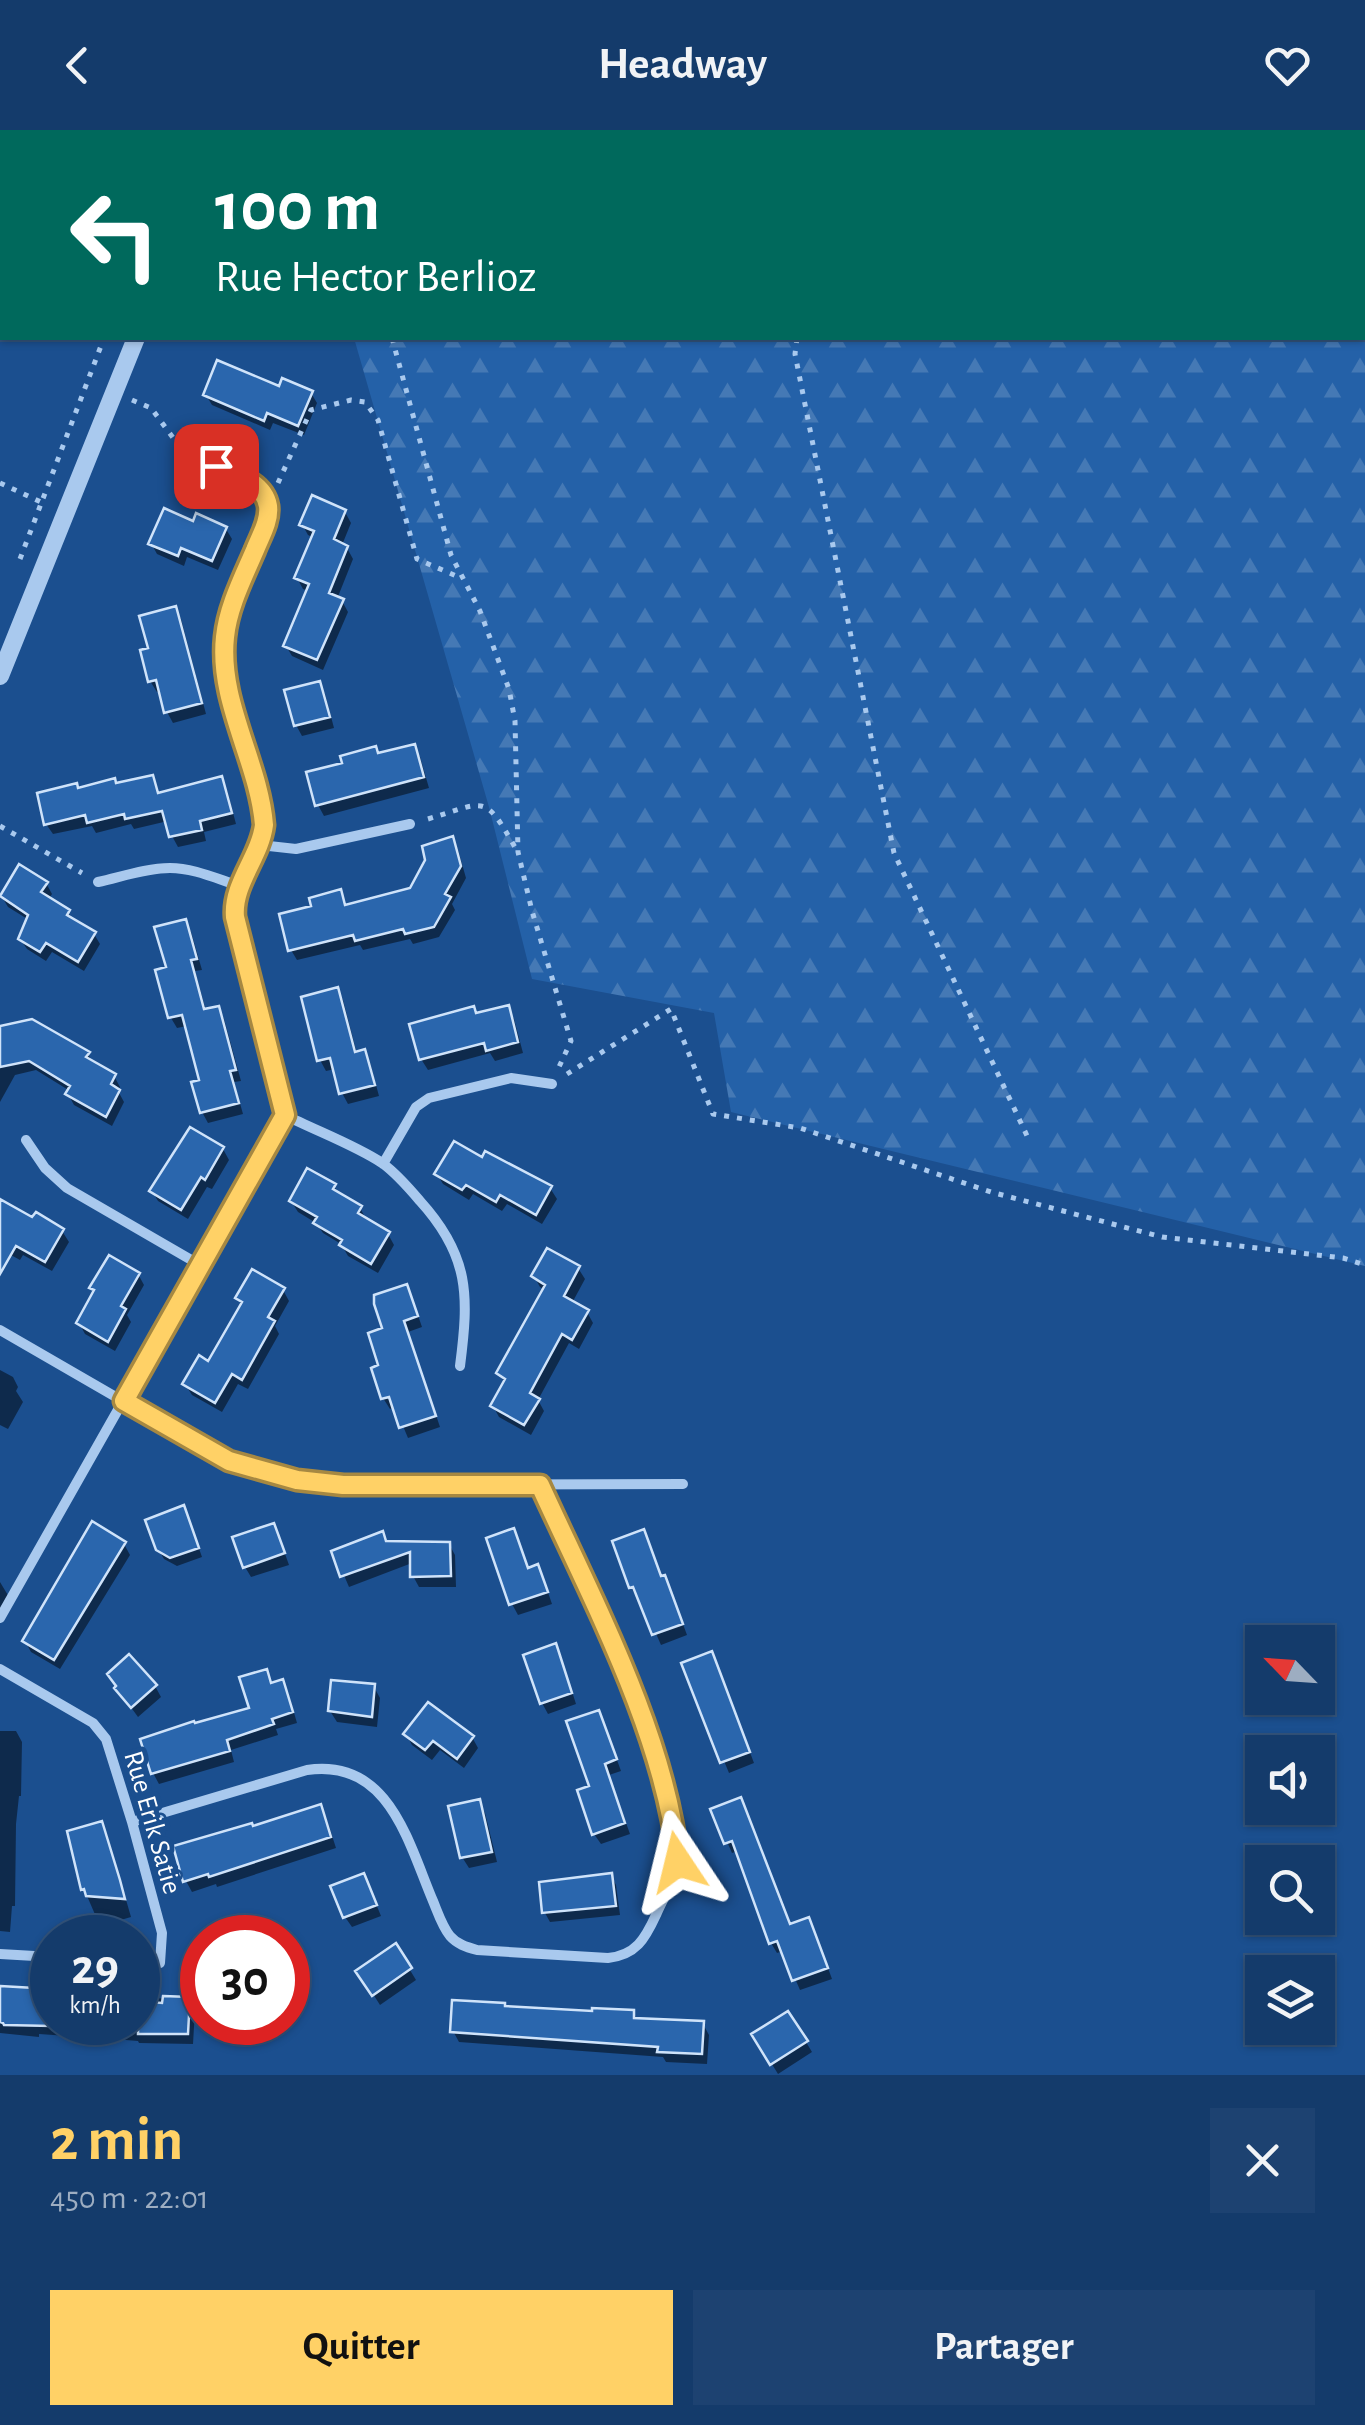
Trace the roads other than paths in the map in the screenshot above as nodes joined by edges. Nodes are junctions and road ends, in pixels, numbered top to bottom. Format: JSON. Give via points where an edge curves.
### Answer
{"nodes":[{"id":1,"x":135,"y":340,"type":"edge"},
{"id":2,"x":183,"y":450,"type":"road end"},
{"id":3,"x":0,"y":676,"type":"edge"},
{"id":4,"x":410,"y":824,"type":"road end"},
{"id":5,"x":260,"y":844,"type":"junction"},
{"id":6,"x":98,"y":882,"type":"road end"},
{"id":7,"x":240,"y":886,"type":"junction"},
{"id":8,"x":552,"y":1084,"type":"road end"},
{"id":9,"x":285,"y":1115,"type":"junction"},
{"id":10,"x":26,"y":1140,"type":"dead end"},
{"id":11,"x":382,"y":1164,"type":"junction"},
{"id":12,"x":200,"y":1264,"type":"junction"},
{"id":13,"x":0,"y":1330,"type":"edge"},
{"id":14,"x":460,"y":1366,"type":"dead end"},
{"id":15,"x":124,"y":1401,"type":"junction"},
{"id":16,"x":683,"y":1484,"type":"dead end"},
{"id":17,"x":540,"y":1485,"type":"junction"},
{"id":18,"x":0,"y":1618,"type":"edge"},
{"id":19,"x":0,"y":1669,"type":"edge"},
{"id":20,"x":132,"y":1822,"type":"junction"},
{"id":21,"x":157,"y":1915,"type":"edge"},
{"id":22,"x":160,"y":1926,"type":"edge"},
{"id":23,"x":0,"y":1954,"type":"edge"},
{"id":24,"x":30,"y":1956,"type":"edge"},
{"id":25,"x":160,"y":1963,"type":"edge"}],
"edges":[{"from":1,"to":3,"type":"street"},
{"from":2,"to":5,"type":"street","via":[[248,481],[268,505],[225,637],[226,672],[263,816]]},
{"from":4,"to":5,"type":"street","via":[[296,849]]},
{"from":5,"to":7,"type":"street"},
{"from":6,"to":7,"type":"street","via":[[172,868]]},
{"from":7,"to":9,"type":"street","via":[[235,917]]},
{"from":8,"to":11,"type":"street","via":[[511,1078],[429,1098],[416,1107]]},
{"from":9,"to":11,"type":"street"},
{"from":9,"to":12,"type":"street"},
{"from":10,"to":12,"type":"street","via":[[67,1188]]},
{"from":11,"to":14,"type":"street","via":[[432,1214],[456,1256],[466,1294]]},
{"from":12,"to":15,"type":"street"},
{"from":13,"to":15,"type":"street"},
{"from":15,"to":17,"type":"street","via":[[229,1461],[297,1480]]},
{"from":15,"to":18,"type":"street"},
{"from":16,"to":17,"type":"street"},
{"from":17,"to":20,"type":"street","via":[[625,1676],[673,1832],[675,1872],[633,1951],[608,1958],[459,1944],[444,1927],[394,1810],[346,1772],[307,1770]]},
{"from":19,"to":20,"type":"street","name":"Rue Erik Satie","via":[[94,1723],[106,1739]]},
{"from":20,"to":21,"type":"street","name":"Rue Erik Satie"},
{"from":22,"to":25,"type":"street","name":"Rue Erik Satie"},
{"from":23,"to":24,"type":"street"}]}
